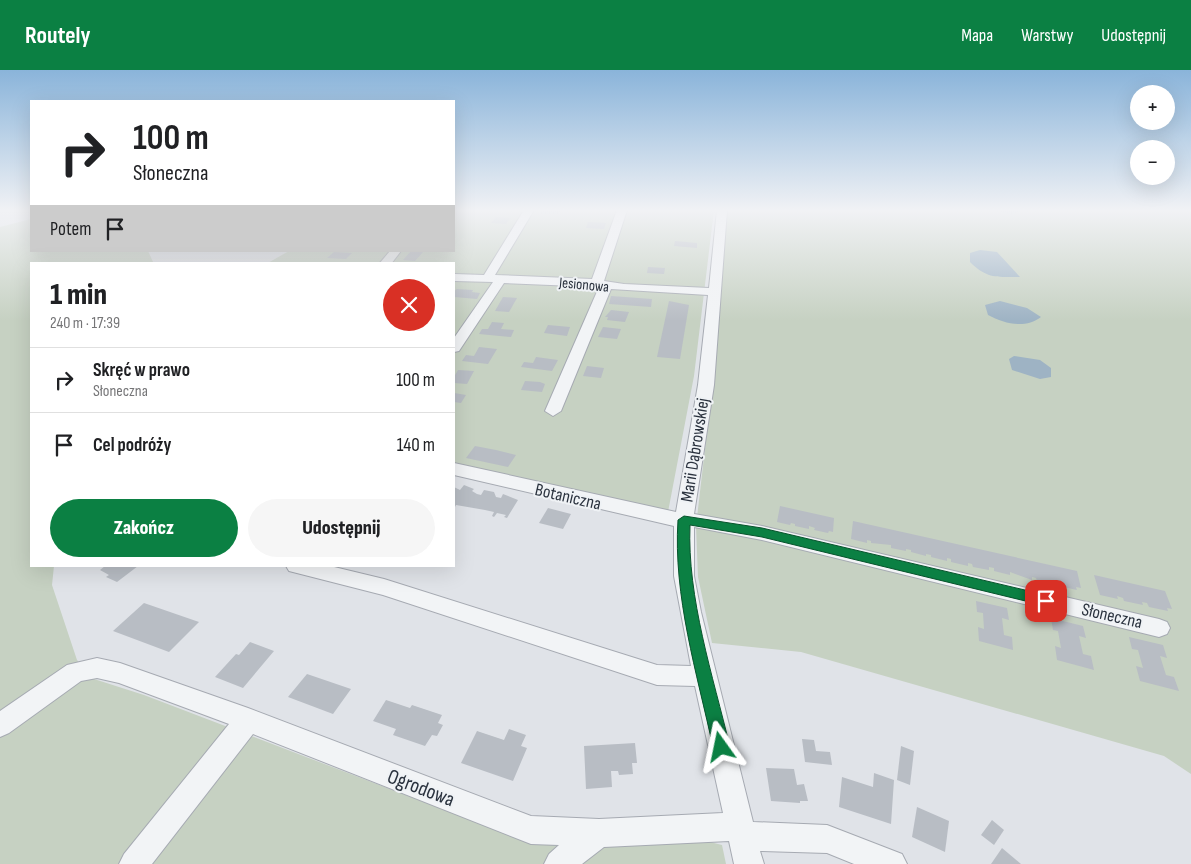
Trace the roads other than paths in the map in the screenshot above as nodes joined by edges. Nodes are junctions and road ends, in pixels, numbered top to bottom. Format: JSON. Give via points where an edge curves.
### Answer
{"nodes":[{"id":1,"x":510,"y":247,"type":"edge"},
{"id":2,"x":612,"y":247,"type":"edge"},
{"id":3,"x":718,"y":247,"type":"edge"},
{"id":4,"x":395,"y":252,"type":"edge"},
{"id":5,"x":387,"y":262,"type":"edge"},
{"id":6,"x":455,"y":277,"type":"edge"},
{"id":7,"x":493,"y":280,"type":"junction"},
{"id":8,"x":601,"y":285,"type":"junction"},
{"id":9,"x":714,"y":292,"type":"junction"},
{"id":10,"x":455,"y":346,"type":"edge"},
{"id":11,"x":553,"y":411,"type":"dead end"},
{"id":12,"x":455,"y":469,"type":"edge"},
{"id":13,"x":684,"y":520,"type":"junction"},
{"id":14,"x":300,"y":567,"type":"edge"},
{"id":15,"x":1159,"y":628,"type":"dead end"},
{"id":16,"x":705,"y":675,"type":"junction"},
{"id":17,"x":248,"y":720,"type":"junction"},
{"id":18,"x":0,"y":725,"type":"edge"},
{"id":19,"x":741,"y":831,"type":"junction"},
{"id":20,"x":599,"y":833,"type":"junction"},
{"id":21,"x":134,"y":864,"type":"edge"},
{"id":22,"x":559,"y":864,"type":"edge"},
{"id":23,"x":749,"y":864,"type":"edge"},
{"id":24,"x":892,"y":864,"type":"edge"}],
"edges":[{"from":1,"to":7,"type":"street"},
{"from":2,"to":8,"type":"street"},
{"from":3,"to":9,"type":"street","name":"Marii Dąbrowskiej"},
{"from":4,"to":5,"type":"street"},
{"from":6,"to":7,"type":"street","name":"Jesionowa"},
{"from":7,"to":8,"type":"street","name":"Jesionowa"},
{"from":7,"to":10,"type":"street"},
{"from":8,"to":9,"type":"street","name":"Jesionowa"},
{"from":8,"to":11,"type":"street"},
{"from":9,"to":13,"type":"street","name":"Marii Dąbrowskiej","via":[[706,385]]},
{"from":12,"to":13,"type":"street","name":"Botaniczna","via":[[663,518]]},
{"from":13,"to":15,"type":"street","name":"Słoneczna","via":[[762,533]]},
{"from":13,"to":16,"type":"street","name":"Marii Dąbrowskiej","via":[[684,576]]},
{"from":14,"to":16,"type":"street","via":[[384,588],[657,674]]},
{"from":16,"to":19,"type":"street","name":"Marii Dąbrowskiej"},
{"from":17,"to":18,"type":"street","name":"Ogrodowa","via":[[120,673],[97,668],[75,672]]},
{"from":17,"to":20,"type":"street","name":"Ogrodowa","via":[[531,830]]},
{"from":17,"to":21,"type":"street"},
{"from":19,"to":20,"type":"street","name":"Ogrodowa"},
{"from":19,"to":23,"type":"street","name":"Marii Dąbrowskiej"},
{"from":19,"to":24,"type":"street","name":"Ogrodowa","via":[[827,839]]},
{"from":20,"to":22,"type":"street"}]}
